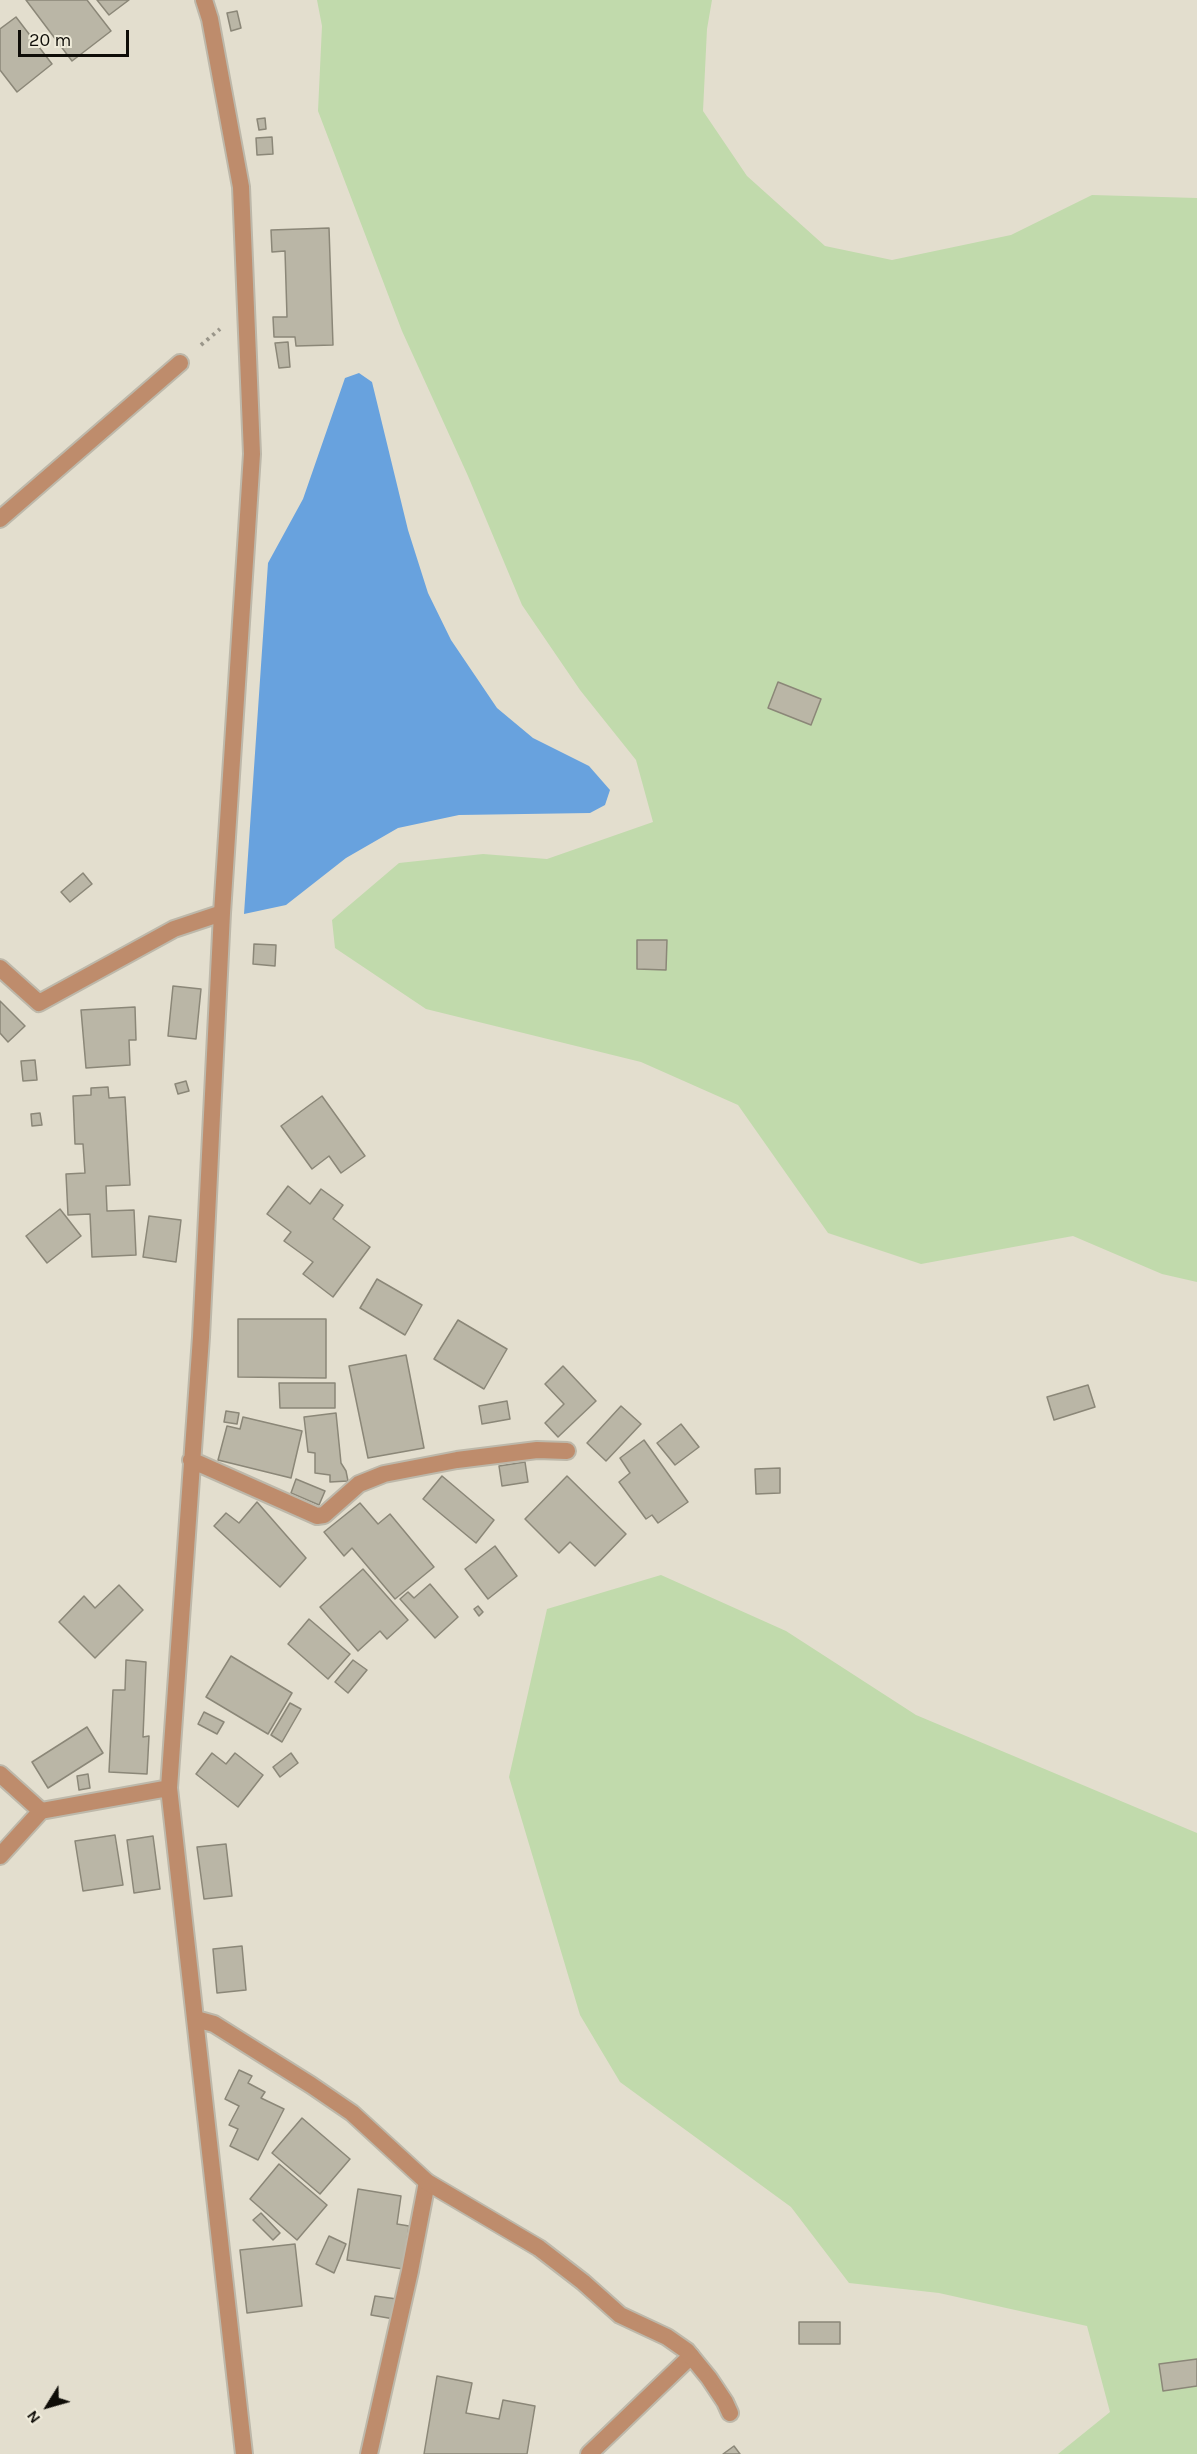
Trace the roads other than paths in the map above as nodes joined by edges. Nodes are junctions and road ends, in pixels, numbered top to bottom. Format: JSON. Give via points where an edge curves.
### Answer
{"nodes":[{"id":1,"x":204,"y":0,"type":"edge"},
{"id":2,"x":180,"y":363,"type":"road end"},
{"id":3,"x":0,"y":519,"type":"edge"},
{"id":4,"x":222,"y":913,"type":"junction"},
{"id":5,"x":0,"y":968,"type":"edge"},
{"id":6,"x":567,"y":1451,"type":"dead end"},
{"id":7,"x":191,"y":1460,"type":"junction"},
{"id":8,"x":0,"y":1774,"type":"edge"},
{"id":9,"x":169,"y":1788,"type":"junction"},
{"id":10,"x":41,"y":1811,"type":"junction"},
{"id":11,"x":0,"y":1856,"type":"edge"},
{"id":12,"x":195,"y":2019,"type":"junction"},
{"id":13,"x":427,"y":2182,"type":"junction"},
{"id":14,"x":691,"y":2356,"type":"junction"},
{"id":15,"x":730,"y":2413,"type":"dead end"},
{"id":16,"x":244,"y":2454,"type":"edge"},
{"id":17,"x":369,"y":2454,"type":"edge"},
{"id":18,"x":589,"y":2454,"type":"edge"}],
"edges":[{"from":1,"to":4,"type":"street","via":[[241,187],[252,454]]},
{"from":2,"to":3,"type":"street"},
{"from":4,"to":5,"type":"street","via":[[174,929],[39,1003]]},
{"from":4,"to":7,"type":"street","via":[[201,1337]]},
{"from":6,"to":7,"type":"street","via":[[537,1450],[457,1460],[384,1474],[359,1484],[324,1515],[317,1516]]},
{"from":7,"to":9,"type":"street"},
{"from":8,"to":10,"type":"street"},
{"from":9,"to":10,"type":"street"},
{"from":9,"to":12,"type":"street"},
{"from":10,"to":11,"type":"street"},
{"from":12,"to":13,"type":"street","via":[[214,2024],[352,2113]]},
{"from":12,"to":16,"type":"street"},
{"from":13,"to":14,"type":"street","via":[[539,2248],[620,2315],[667,2337]]},
{"from":13,"to":17,"type":"street"},
{"from":14,"to":15,"type":"street"},
{"from":14,"to":18,"type":"street"}]}
